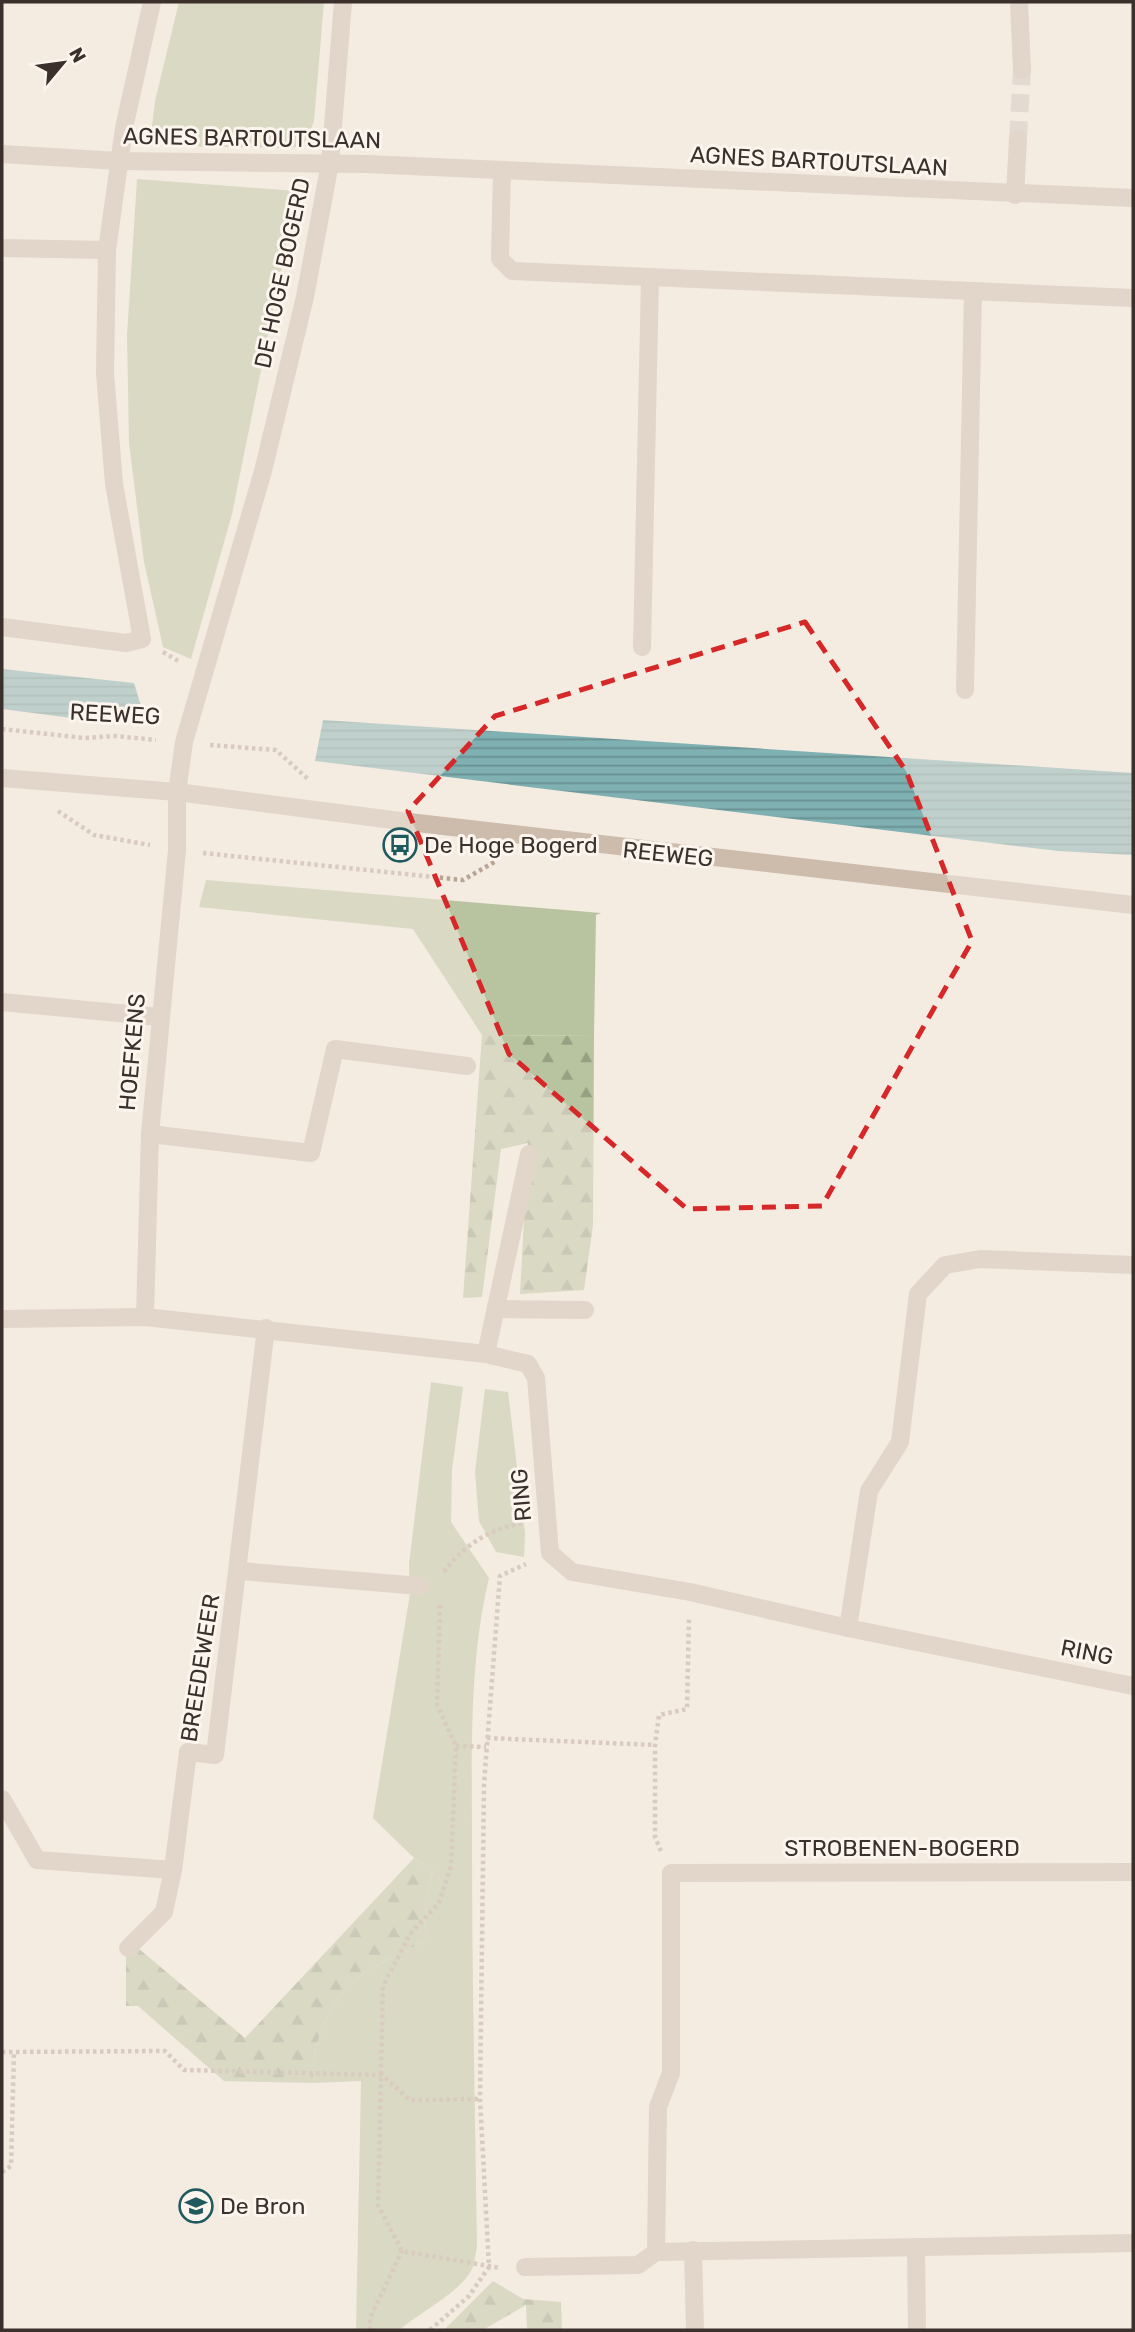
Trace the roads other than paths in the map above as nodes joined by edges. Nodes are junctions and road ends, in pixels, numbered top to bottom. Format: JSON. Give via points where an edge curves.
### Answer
{"nodes":[{"id":1,"x":152,"y":2,"type":"edge"},
{"id":2,"x":342,"y":2,"type":"edge"},
{"id":3,"x":1018,"y":2,"type":"edge"},
{"id":4,"x":1022,"y":70,"type":"tunnel mouth"},
{"id":5,"x":1018,"y":139,"type":"tunnel mouth"},
{"id":6,"x":2,"y":153,"type":"edge"},
{"id":7,"x":119,"y":161,"type":"junction"},
{"id":8,"x":330,"y":163,"type":"junction"},
{"id":9,"x":502,"y":170,"type":"junction"},
{"id":10,"x":1015,"y":195,"type":"junction"},
{"id":11,"x":1133,"y":198,"type":"edge"},
{"id":12,"x":2,"y":248,"type":"edge"},
{"id":13,"x":107,"y":250,"type":"junction"},
{"id":14,"x":650,"y":277,"type":"junction"},
{"id":15,"x":973,"y":291,"type":"junction"},
{"id":16,"x":1133,"y":298,"type":"edge"},
{"id":17,"x":2,"y":627,"type":"edge"},
{"id":18,"x":642,"y":647,"type":"dead end"},
{"id":19,"x":965,"y":690,"type":"dead end"},
{"id":20,"x":2,"y":778,"type":"edge"},
{"id":21,"x":177,"y":792,"type":"junction"},
{"id":22,"x":1133,"y":905,"type":"edge"},
{"id":23,"x":2,"y":1002,"type":"edge"},
{"id":24,"x":160,"y":1017,"type":"junction"},
{"id":25,"x":467,"y":1066,"type":"dead end"},
{"id":26,"x":150,"y":1134,"type":"junction"},
{"id":27,"x":529,"y":1154,"type":"dead end"},
{"id":28,"x":1133,"y":1265,"type":"edge"},
{"id":29,"x":496,"y":1309,"type":"junction"},
{"id":30,"x":585,"y":1310,"type":"dead end"},
{"id":31,"x":145,"y":1317,"type":"junction"},
{"id":32,"x":2,"y":1320,"type":"edge"},
{"id":33,"x":266,"y":1328,"type":"junction"},
{"id":34,"x":486,"y":1354,"type":"junction"},
{"id":35,"x":240,"y":1571,"type":"junction"},
{"id":36,"x":420,"y":1586,"type":"dead end"},
{"id":37,"x":848,"y":1628,"type":"junction"},
{"id":38,"x":1133,"y":1686,"type":"edge"},
{"id":39,"x":2,"y":1799,"type":"edge"},
{"id":40,"x":173,"y":1870,"type":"junction"},
{"id":41,"x":1133,"y":1872,"type":"edge"},
{"id":42,"x":128,"y":1948,"type":"dead end"},
{"id":43,"x":1133,"y":2243,"type":"edge"},
{"id":44,"x":916,"y":2246,"type":"junction"},
{"id":45,"x":693,"y":2250,"type":"junction"},
{"id":46,"x":656,"y":2252,"type":"junction"},
{"id":47,"x":525,"y":2267,"type":"dead end"},
{"id":48,"x":695,"y":2330,"type":"edge"},
{"id":49,"x":917,"y":2330,"type":"edge"}],
"edges":[{"from":1,"to":7,"type":"street"},
{"from":2,"to":8,"type":"street","name":"DE HOGE BOGERD"},
{"from":3,"to":4,"type":"street"},
{"from":5,"to":10,"type":"street"},
{"from":6,"to":7,"type":"street","name":"AGNES BARTOUTSLAAN"},
{"from":7,"to":8,"type":"street","name":"AGNES BARTOUTSLAAN"},
{"from":7,"to":13,"type":"street"},
{"from":8,"to":9,"type":"street","name":"AGNES BARTOUTSLAAN"},
{"from":8,"to":21,"type":"street","name":"DE HOGE BOGERD","via":[[305,297],[262,471],[201,674]]},
{"from":9,"to":10,"type":"street","name":"AGNES BARTOUTSLAAN"},
{"from":9,"to":14,"type":"street","via":[[500,259],[512,271]]},
{"from":10,"to":11,"type":"street","name":"AGNES BARTOUTSLAAN"},
{"from":12,"to":13,"type":"street"},
{"from":13,"to":17,"type":"street","via":[[105,373],[113,470],[142,639],[126,643]]},
{"from":14,"to":15,"type":"street"},
{"from":14,"to":18,"type":"street"},
{"from":15,"to":16,"type":"street"},
{"from":15,"to":19,"type":"street"},
{"from":20,"to":21,"type":"street","name":"REEWEG"},
{"from":21,"to":22,"type":"street","name":"REEWEG"},
{"from":21,"to":24,"type":"street","name":"HOEFKENS","via":[[177,850]]},
{"from":23,"to":24,"type":"street"},
{"from":24,"to":26,"type":"street","name":"HOEFKENS"},
{"from":25,"to":26,"type":"street","via":[[335,1049],[311,1153]]},
{"from":26,"to":31,"type":"street","name":"HOEFKENS"},
{"from":27,"to":29,"type":"street"},
{"from":28,"to":37,"type":"street","via":[[980,1259],[945,1265],[918,1294],[900,1442],[869,1491]]},
{"from":29,"to":30,"type":"street"},
{"from":29,"to":34,"type":"street"},
{"from":31,"to":32,"type":"street","name":"RING"},
{"from":31,"to":33,"type":"street","name":"RING"},
{"from":33,"to":34,"type":"street","name":"RING"},
{"from":33,"to":35,"type":"street","name":"BREEDEWEER"},
{"from":34,"to":37,"type":"street","name":"RING","via":[[528,1364],[536,1378],[550,1552],[572,1572],[690,1592]]},
{"from":35,"to":36,"type":"street","name":"BREEDEWEER"},
{"from":35,"to":40,"type":"street","name":"BREEDEWEER","via":[[215,1755],[188,1752]]},
{"from":37,"to":38,"type":"street","name":"RING"},
{"from":39,"to":40,"type":"street","via":[[37,1860]]},
{"from":40,"to":42,"type":"street","name":"BREEDEWEER","via":[[164,1912]]},
{"from":41,"to":46,"type":"street","name":"STROBENEN-BOGERD","via":[[671,1873],[671,2073],[658,2107]]},
{"from":43,"to":44,"type":"street"},
{"from":44,"to":45,"type":"street"},
{"from":44,"to":49,"type":"street"},
{"from":45,"to":46,"type":"street"},
{"from":45,"to":48,"type":"street"},
{"from":46,"to":47,"type":"street","via":[[638,2265]]}]}
